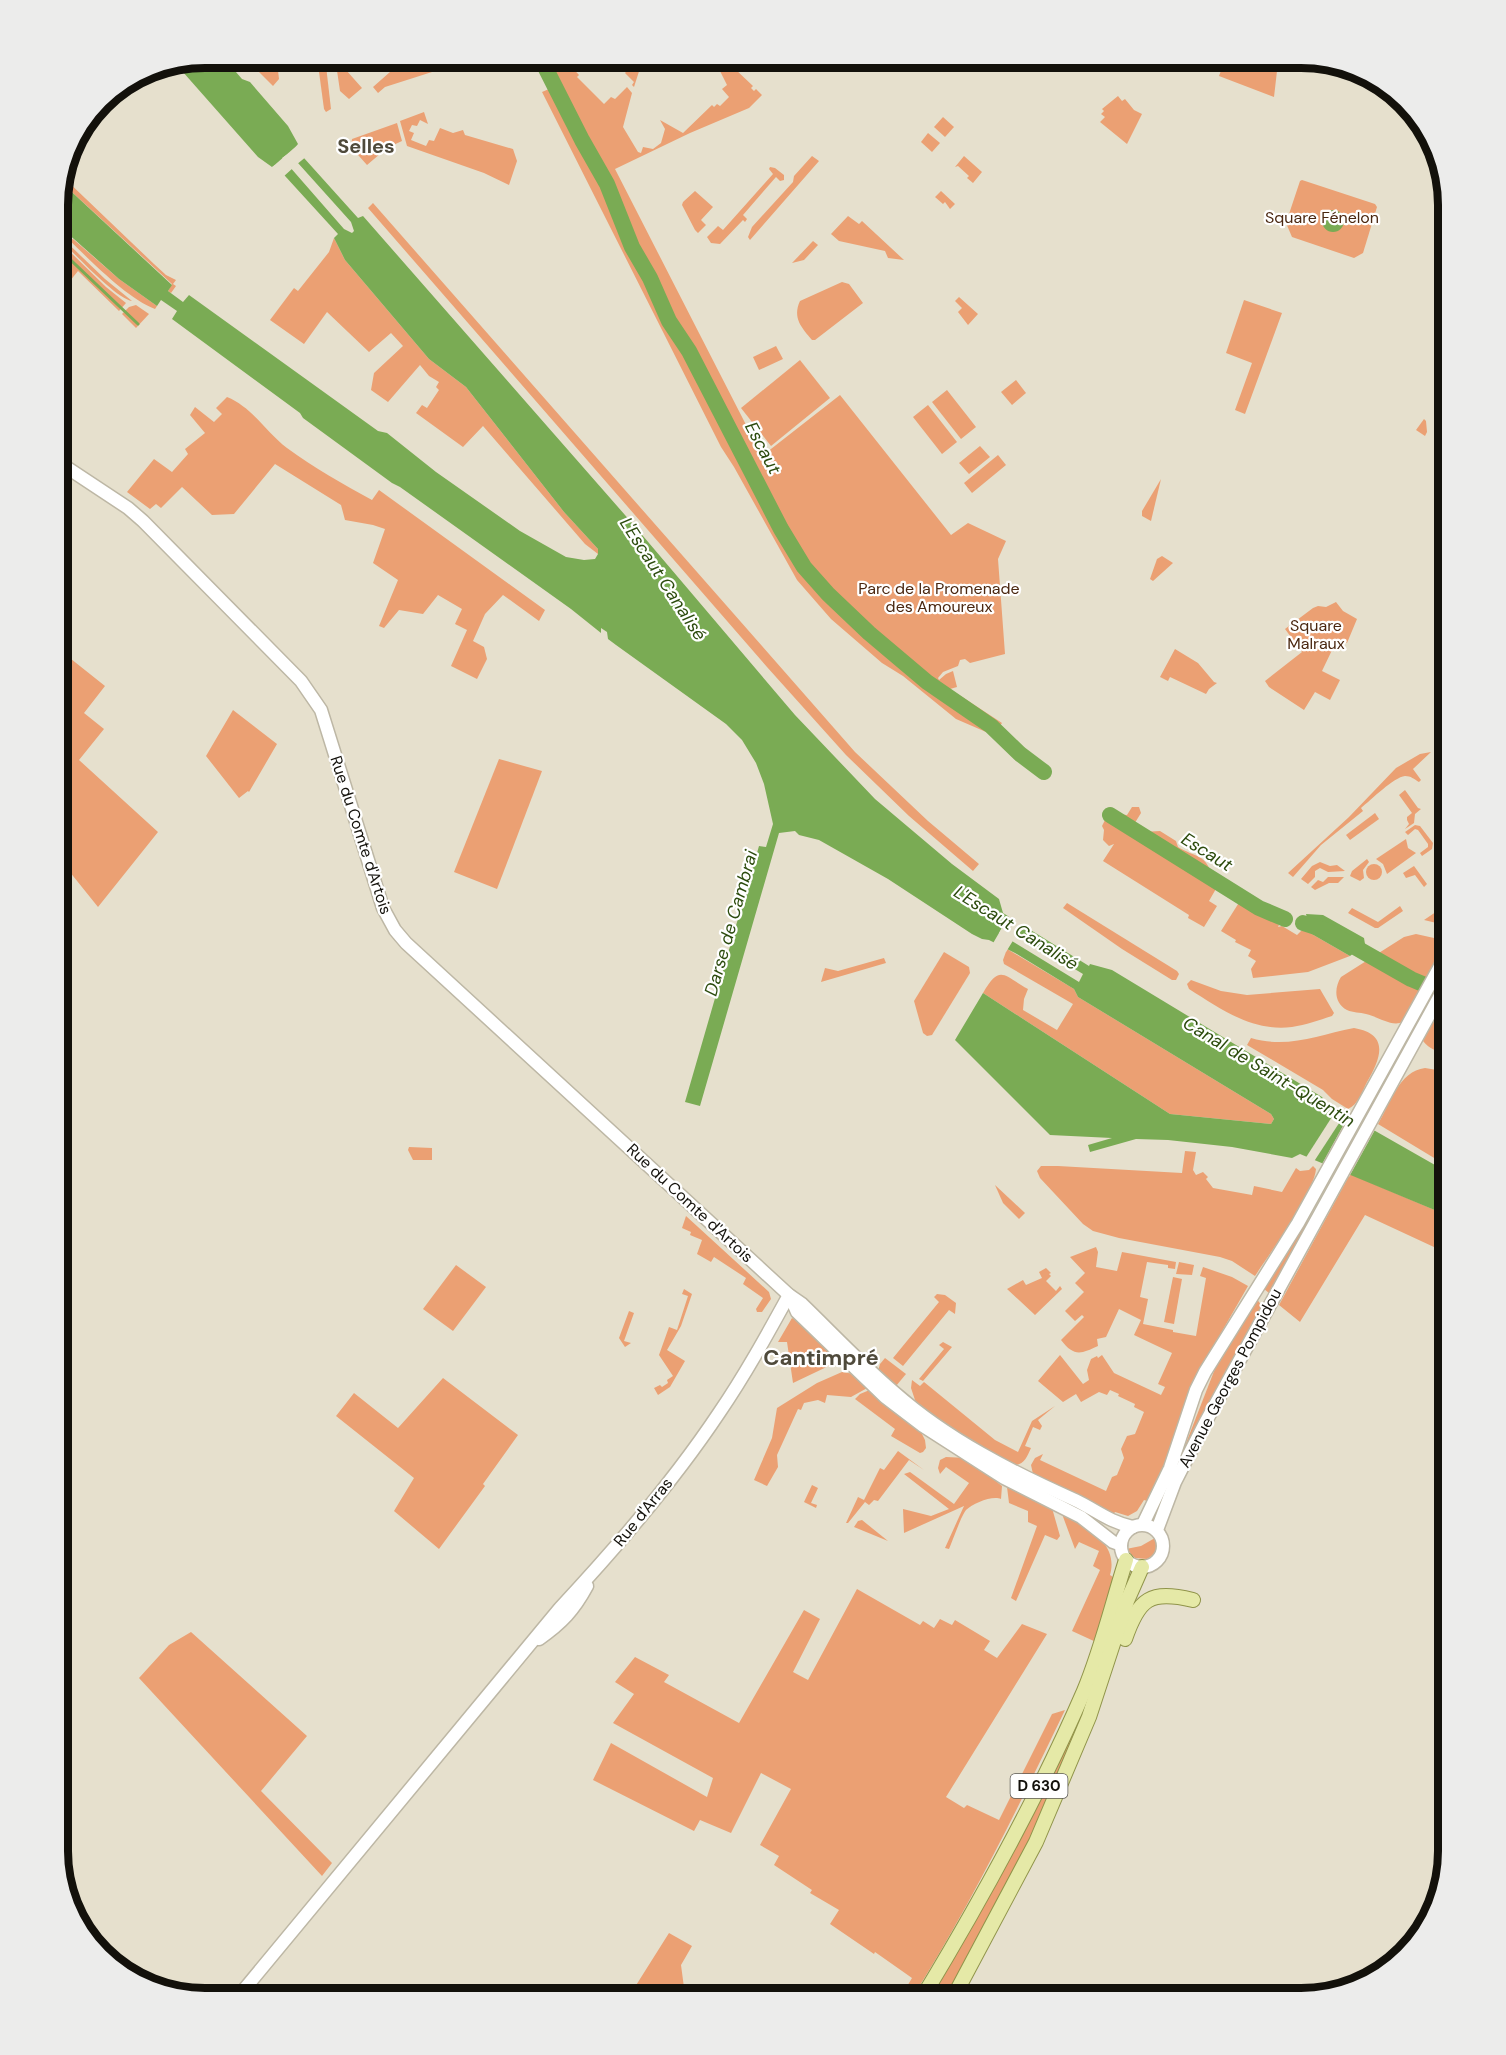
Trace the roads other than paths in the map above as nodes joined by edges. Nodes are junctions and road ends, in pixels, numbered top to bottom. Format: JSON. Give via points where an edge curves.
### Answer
{"nodes":[{"id":1,"x":68,"y":468,"type":"edge"},
{"id":2,"x":1438,"y":970,"type":"edge"},
{"id":3,"x":1438,"y":998,"type":"edge"},
{"id":4,"x":789,"y":1295,"type":"junction"},
{"id":5,"x":1138,"y":1525,"type":"junction"},
{"id":6,"x":1157,"y":1530,"type":"junction"},
{"id":7,"x":1121,"y":1545,"type":"junction"},
{"id":8,"x":1126,"y":1560,"type":"junction"},
{"id":9,"x":1142,"y":1567,"type":"junction"},
{"id":10,"x":1193,"y":1600,"type":"dead end"},
{"id":11,"x":1080,"y":1738,"type":"junction"},
{"id":12,"x":246,"y":1987,"type":"edge"},
{"id":13,"x":928,"y":1988,"type":"edge"},
{"id":14,"x":958,"y":1988,"type":"edge"}],
"edges":[{"from":1,"to":4,"type":"main road","name":"Rue du Comte d'Artois","via":[[143,521],[311,694],[324,719],[383,908],[399,936]]},
{"from":2,"to":5,"type":"main road","name":"Avenue Georges Pompidou","via":[[1298,1223],[1205,1372],[1170,1468]]},
{"from":3,"to":6,"type":"main road","name":"Avenue Georges Pompidou","via":[[1199,1435]]},
{"from":4,"to":5,"type":"main road","via":[[895,1394],[943,1429],[1105,1518]]},
{"from":4,"to":7,"type":"main road","via":[[797,1311],[894,1405],[989,1469],[1081,1517]]},
{"from":4,"to":12,"type":"main road","name":"Rue d'Arras","via":[[728,1399],[689,1456],[597,1568],[576,1605],[558,1626],[528,1647]]},
{"from":5,"to":6,"type":"main road"},
{"from":5,"to":7,"type":"main road","via":[[1124,1534]]},
{"from":6,"to":9,"type":"main road","via":[[1163,1540],[1162,1553],[1155,1563]]},
{"from":7,"to":8,"type":"main road"},
{"from":8,"to":9,"type":"main road"},
{"from":8,"to":13,"type":"main road","number":"D 630","via":[[1098,1655],[1064,1734],[983,1895]]},
{"from":9,"to":11,"type":"main road","number":"D 630"},
{"from":10,"to":11,"type":"main road","via":[[1163,1595],[1137,1609],[1094,1719]]},
{"from":11,"to":14,"type":"main road","number":"D 630","via":[[1036,1842]]}]}
